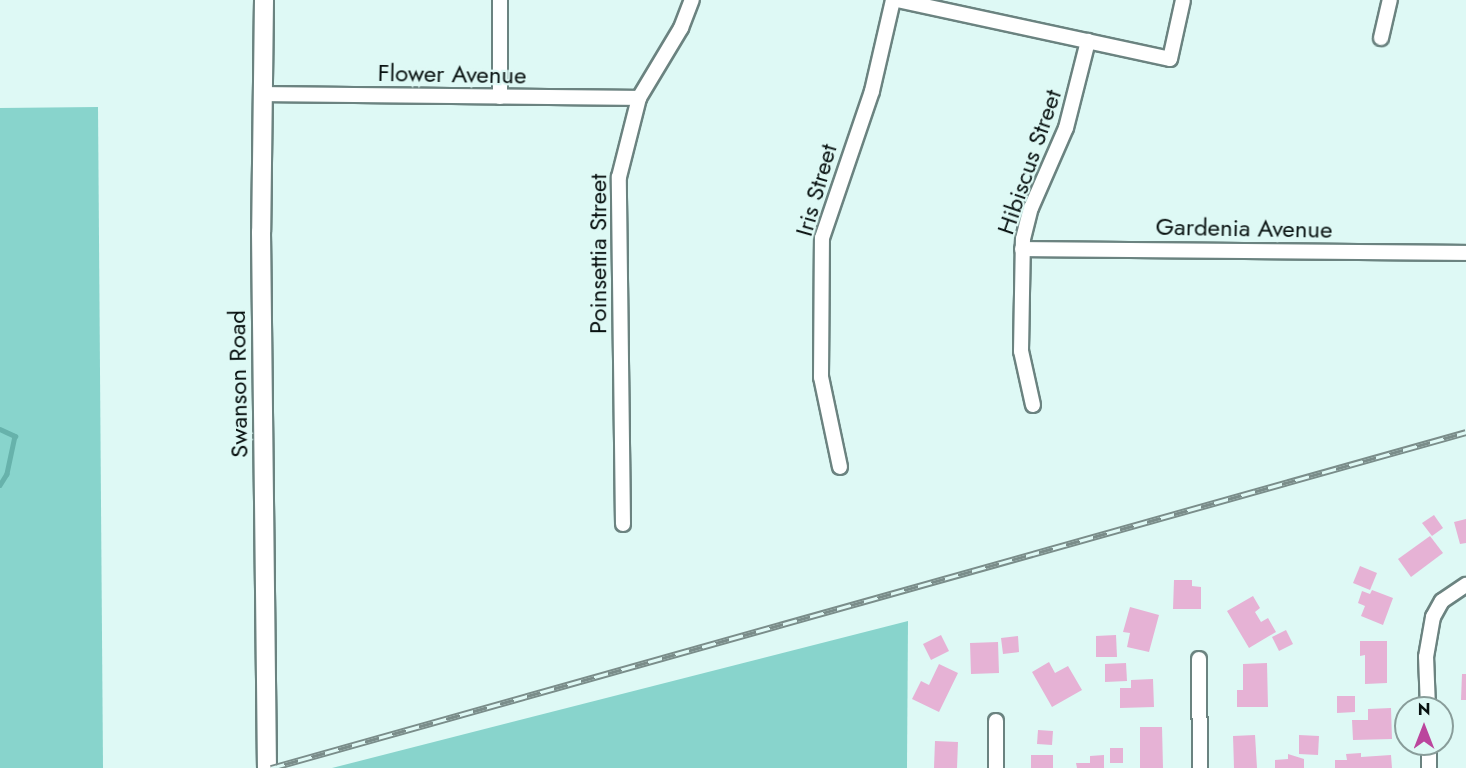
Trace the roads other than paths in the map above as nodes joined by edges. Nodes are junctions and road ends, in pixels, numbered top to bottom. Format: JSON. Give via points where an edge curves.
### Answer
{"nodes":[{"id":1,"x":264,"y":0,"type":"edge"},
{"id":2,"x":500,"y":0,"type":"edge"},
{"id":3,"x":692,"y":0,"type":"edge"},
{"id":4,"x":895,"y":0,"type":"edge"},
{"id":5,"x":1183,"y":0,"type":"edge"},
{"id":6,"x":1390,"y":0,"type":"edge"},
{"id":7,"x":1381,"y":38,"type":"dead end"},
{"id":8,"x":1088,"y":41,"type":"junction"},
{"id":9,"x":264,"y":94,"type":"junction"},
{"id":10,"x":500,"y":97,"type":"junction"},
{"id":11,"x":639,"y":98,"type":"junction"},
{"id":12,"x":1022,"y":249,"type":"junction"},
{"id":13,"x":1466,"y":253,"type":"edge"},
{"id":14,"x":1033,"y":405,"type":"dead end"},
{"id":15,"x":840,"y":467,"type":"dead end"},
{"id":16,"x":623,"y":524,"type":"dead end"},
{"id":17,"x":1466,"y":585,"type":"edge"},
{"id":18,"x":1199,"y":659,"type":"dead end"},
{"id":19,"x":1428,"y":696,"type":"edge"},
{"id":20,"x":996,"y":721,"type":"dead end"},
{"id":21,"x":267,"y":768,"type":"edge"},
{"id":22,"x":996,"y":768,"type":"edge"},
{"id":23,"x":1200,"y":768,"type":"edge"}],
"edges":[{"from":1,"to":9,"type":"street","name":"Swanson Road"},
{"from":2,"to":10,"type":"street"},
{"from":3,"to":11,"type":"street","name":"Poinsettia Street","via":[[681,28]]},
{"from":4,"to":8,"type":"street"},
{"from":4,"to":15,"type":"street","name":"Iris Street","via":[[872,91],[822,238],[821,377]]},
{"from":5,"to":8,"type":"street","via":[[1170,59]]},
{"from":6,"to":7,"type":"street"},
{"from":8,"to":12,"type":"street","name":"Hibiscus Street","via":[[1068,120],[1032,208]]},
{"from":9,"to":10,"type":"street","name":"Flower Avenue"},
{"from":9,"to":21,"type":"street","name":"Swanson Road","via":[[261,255]]},
{"from":10,"to":11,"type":"street","name":"Flower Avenue"},
{"from":11,"to":16,"type":"street","name":"Poinsettia Street","via":[[624,147],[619,190]]},
{"from":12,"to":13,"type":"street","name":"Gardenia Avenue"},
{"from":12,"to":14,"type":"street","name":"Hibiscus Street","via":[[1021,351]]},
{"from":17,"to":19,"type":"street","via":[[1442,601],[1433,618],[1426,657]]},
{"from":18,"to":23,"type":"street"},
{"from":20,"to":22,"type":"street"}]}
